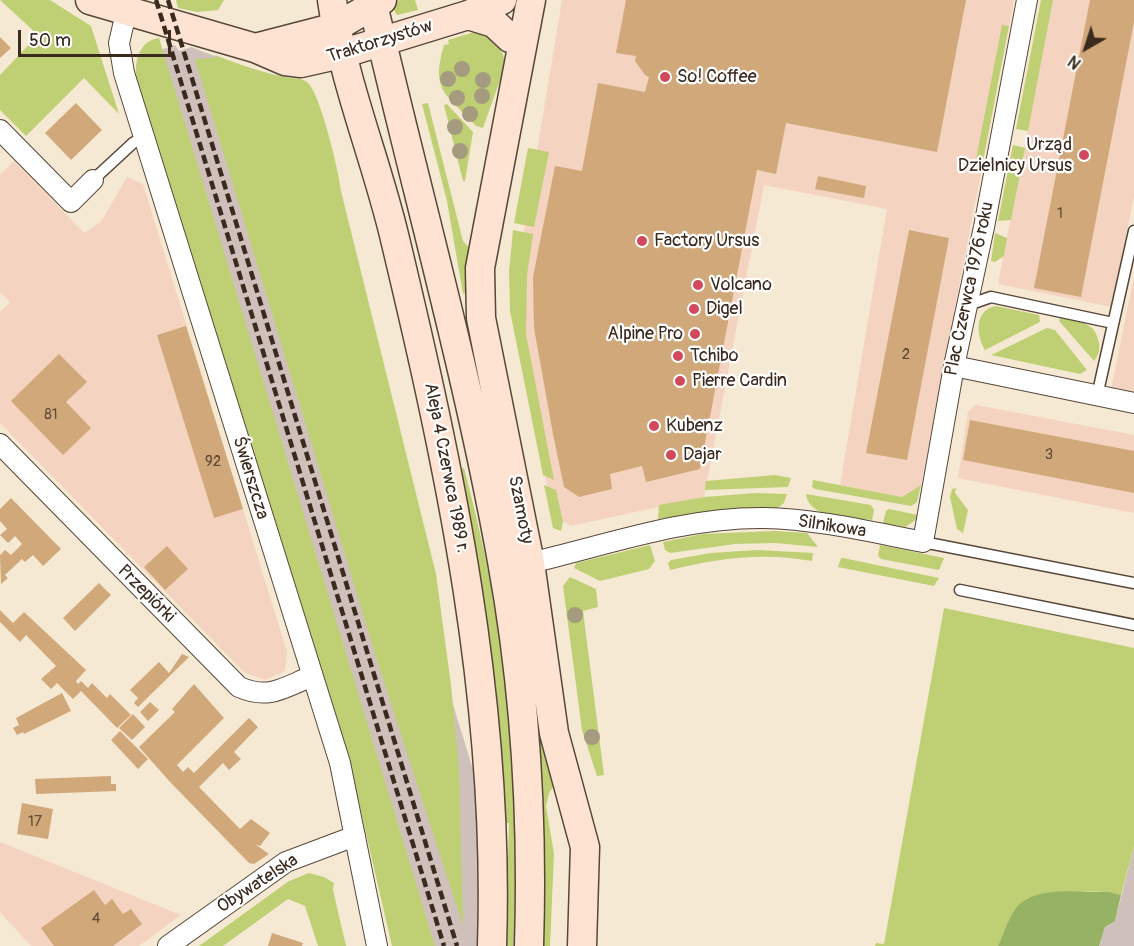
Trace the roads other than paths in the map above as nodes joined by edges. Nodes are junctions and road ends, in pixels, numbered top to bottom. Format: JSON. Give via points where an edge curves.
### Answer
{"nodes":[{"id":1,"x":90,"y":0,"type":"edge"},
{"id":2,"x":502,"y":0,"type":"edge"},
{"id":3,"x":531,"y":0,"type":"edge"},
{"id":4,"x":1027,"y":0,"type":"edge"},
{"id":5,"x":376,"y":2,"type":"edge"},
{"id":6,"x":126,"y":13,"type":"junction"},
{"id":7,"x":334,"y":13,"type":"edge"},
{"id":8,"x":468,"y":15,"type":"junction"},
{"id":9,"x":510,"y":38,"type":"junction"},
{"id":10,"x":381,"y":40,"type":"junction"},
{"id":11,"x":255,"y":48,"type":"junction"},
{"id":12,"x":342,"y":54,"type":"junction"},
{"id":13,"x":517,"y":75,"type":"junction"},
{"id":14,"x":0,"y":130,"type":"edge"},
{"id":15,"x":144,"y":137,"type":"junction"},
{"id":16,"x":93,"y":180,"type":"joint"},
{"id":17,"x":1134,"y":231,"type":"edge"},
{"id":18,"x":968,"y":305,"type":"junction"},
{"id":19,"x":1113,"y":323,"type":"junction"},
{"id":20,"x":954,"y":366,"type":"junction"},
{"id":21,"x":1097,"y":396,"type":"junction"},
{"id":22,"x":1134,"y":403,"type":"edge"},
{"id":23,"x":0,"y":444,"type":"edge"},
{"id":24,"x":923,"y":542,"type":"junction"},
{"id":25,"x":530,"y":563,"type":"junction"},
{"id":26,"x":1134,"y":583,"type":"edge"},
{"id":27,"x":960,"y":590,"type":"dead end"},
{"id":28,"x":1134,"y":625,"type":"edge"},
{"id":29,"x":312,"y":676,"type":"junction"},
{"id":30,"x":355,"y":836,"type":"junction"},
{"id":31,"x":168,"y":946,"type":"edge"},
{"id":32,"x":377,"y":946,"type":"edge"},
{"id":33,"x":492,"y":946,"type":"edge"},
{"id":34,"x":529,"y":946,"type":"edge"},
{"id":35,"x":582,"y":946,"type":"edge"}],
"edges":[{"from":1,"to":6,"type":"main road"},
{"from":2,"to":8,"type":"main road","name":"Traktorzystów"},
{"from":2,"to":9,"type":"main road","name":"Szamoty"},
{"from":3,"to":13,"type":"main road","name":"Szamoty"},
{"from":4,"to":18,"type":"street","name":"Plac Czerwca 1976 roku"},
{"from":5,"to":7,"type":"main road","name":"Traktorzystów"},
{"from":5,"to":10,"type":"main road","name":"Aleja 4 Czerwca 1989 r."},
{"from":6,"to":11,"type":"main road","name":"Traktorzystów"},
{"from":6,"to":15,"type":"street","name":"Świerszcza","via":[[119,43],[121,62]]},
{"from":7,"to":11,"type":"main road","name":"Traktorzystów"},
{"from":7,"to":12,"type":"main road","name":"Aleja 4 Czerwca 1989 r."},
{"from":8,"to":9,"type":"main road","via":[[494,23]]},
{"from":8,"to":10,"type":"main road","name":"Traktorzystów"},
{"from":9,"to":13,"type":"main road","name":"Szamoty"},
{"from":10,"to":12,"type":"main road","name":"Traktorzystów"},
{"from":10,"to":34,"type":"main road","name":"Aleja 4 Czerwca 1989 r.","via":[[402,116],[502,561],[525,747],[530,845]]},
{"from":11,"to":12,"type":"main road","name":"Traktorzystów","via":[[285,61],[301,63]]},
{"from":12,"to":33,"type":"main road","name":"Aleja 4 Czerwca 1989 r.","via":[[391,221],[460,535],[487,739],[494,879]]},
{"from":13,"to":25,"type":"main road","name":"Szamoty","via":[[478,293]]},
{"from":14,"to":16,"type":"street","via":[[71,202]]},
{"from":15,"to":16,"type":"lane"},
{"from":15,"to":29,"type":"street","name":"Świerszcza"},
{"from":17,"to":19,"type":"lane"},
{"from":18,"to":19,"type":"lane","via":[[992,297]]},
{"from":18,"to":20,"type":"street","name":"Plac Czerwca 1976 roku"},
{"from":19,"to":21,"type":"lane"},
{"from":20,"to":21,"type":"street"},
{"from":20,"to":24,"type":"street","name":"Plac Czerwca 1976 roku"},
{"from":21,"to":22,"type":"street"},
{"from":23,"to":29,"type":"street","name":"Przepiórki","via":[[239,687],[256,694],[272,692]]},
{"from":24,"to":25,"type":"street","name":"Silnikowa","via":[[765,518],[676,527]]},
{"from":24,"to":26,"type":"lane","name":"Silnikowa"},
{"from":25,"to":35,"type":"main road","name":"Szamoty","via":[[554,733],[585,848]]},
{"from":27,"to":28,"type":"lane"},
{"from":29,"to":30,"type":"street","name":"Świerszcza","via":[[340,764]]},
{"from":30,"to":31,"type":"street","name":"Obywatelska","via":[[286,862]]},
{"from":30,"to":32,"type":"street","name":"Świerszcza"}]}
